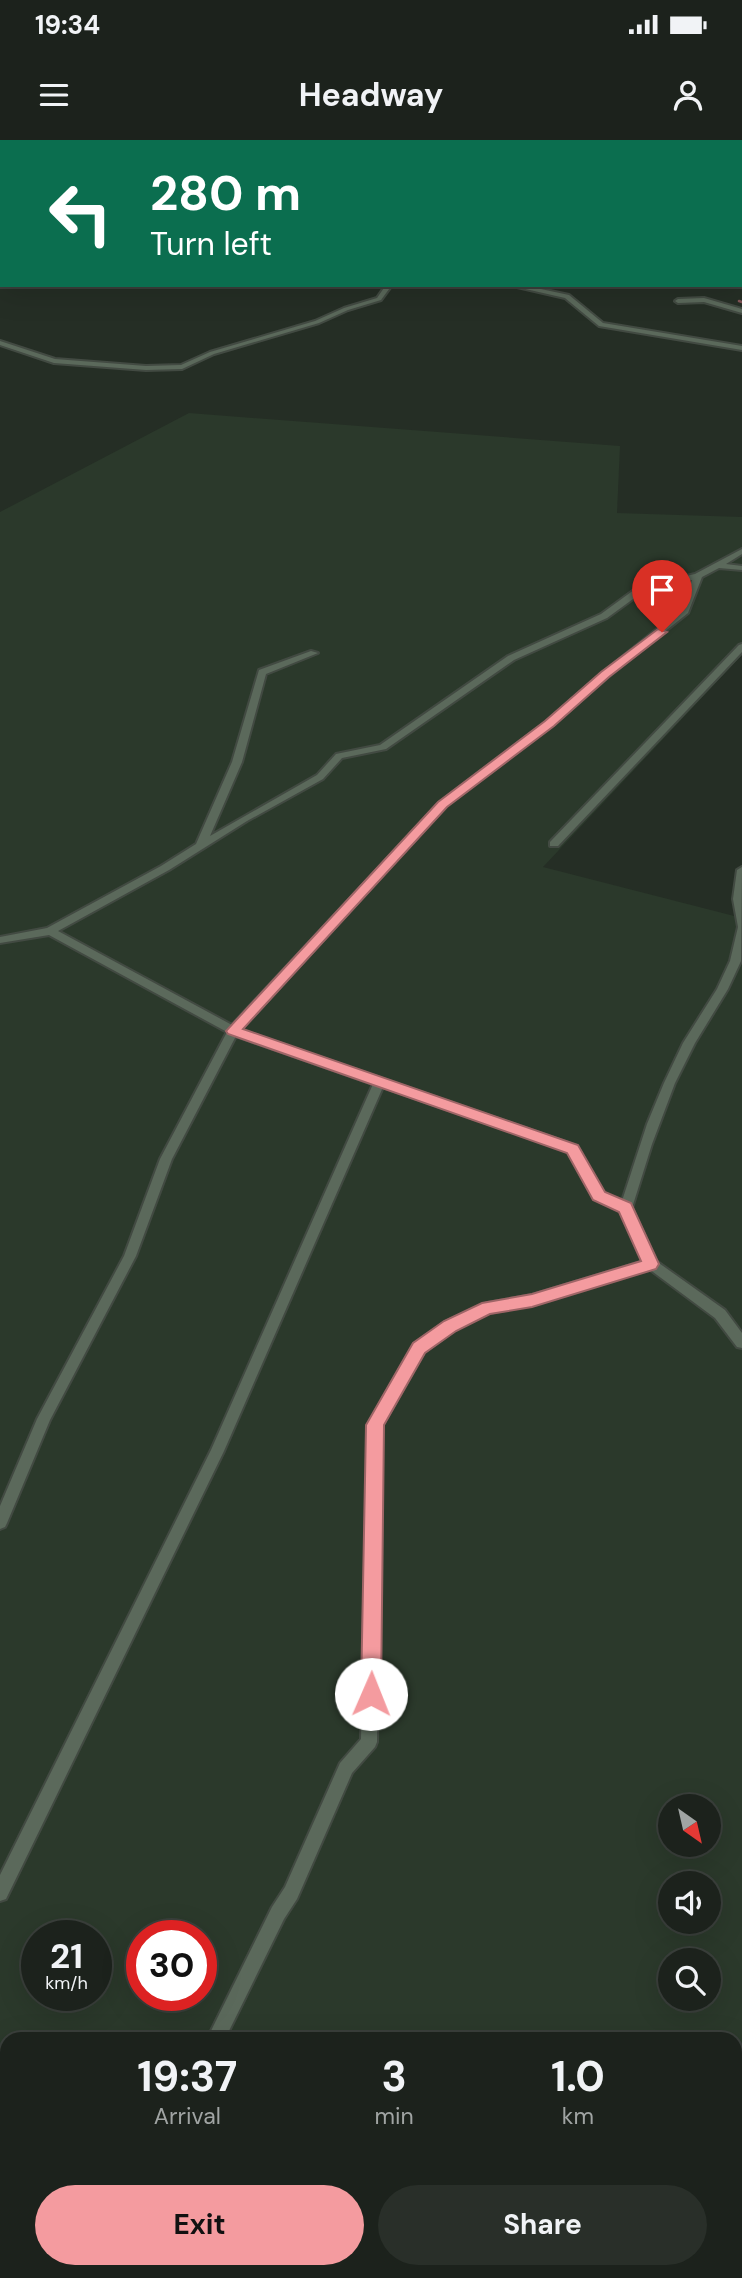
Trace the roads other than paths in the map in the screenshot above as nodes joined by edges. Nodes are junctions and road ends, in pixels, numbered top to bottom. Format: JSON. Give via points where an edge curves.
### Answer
{"nodes":[{"id":1,"x":0,"y":268,"type":"edge"},
{"id":2,"x":0,"y":274,"type":"edge"},
{"id":3,"x":388,"y":287,"type":"edge"},
{"id":4,"x":521,"y":287,"type":"edge"},
{"id":5,"x":678,"y":301,"type":"dead end"},
{"id":6,"x":742,"y":311,"type":"edge"},
{"id":7,"x":0,"y":343,"type":"edge"},
{"id":8,"x":742,"y":348,"type":"edge"},
{"id":9,"x":742,"y":551,"type":"edge"},
{"id":10,"x":717,"y":565,"type":"junction"},
{"id":11,"x":742,"y":568,"type":"edge"},
{"id":12,"x":698,"y":576,"type":"junction"},
{"id":13,"x":742,"y":647,"type":"edge"},
{"id":14,"x":314,"y":653,"type":"dead end"},
{"id":15,"x":554,"y":844,"type":"dead end"},
{"id":16,"x":200,"y":847,"type":"junction"},
{"id":17,"x":742,"y":870,"type":"edge"},
{"id":18,"x":742,"y":927,"type":"edge"},
{"id":19,"x":50,"y":931,"type":"junction"},
{"id":20,"x":0,"y":940,"type":"edge"},
{"id":21,"x":233,"y":1031,"type":"junction"},
{"id":22,"x":380,"y":1081,"type":"junction"},
{"id":23,"x":626,"y":1208,"type":"junction"},
{"id":24,"x":651,"y":1264,"type":"junction"},
{"id":25,"x":742,"y":1343,"type":"edge"},
{"id":26,"x":0,"y":1523,"type":"edge"},
{"id":27,"x":0,"y":1893,"type":"edge"},
{"id":28,"x":220,"y":2032,"type":"edge"}],
"edges":[{"from":1,"to":2,"type":"street"},
{"from":3,"to":7,"type":"street","via":[[379,299],[317,323],[212,353],[183,367],[54,361]]},
{"from":4,"to":8,"type":"street","via":[[567,296],[601,325]]},
{"from":5,"to":6,"type":"street","via":[[704,300]]},
{"from":9,"to":10,"type":"street"},
{"from":10,"to":11,"type":"street"},
{"from":10,"to":12,"type":"street"},
{"from":12,"to":16,"type":"street","via":[[641,589],[604,616],[511,658],[383,747],[339,756],[320,777]]},
{"from":12,"to":21,"type":"street","via":[[685,611],[443,804]]},
{"from":13,"to":15,"type":"street"},
{"from":14,"to":16,"type":"street","via":[[262,672],[237,762]]},
{"from":16,"to":19,"type":"street"},
{"from":17,"to":18,"type":"street","via":[[738,899]]},
{"from":18,"to":23,"type":"street","via":[[741,946],[726,986],[689,1042],[655,1114]]},
{"from":19,"to":20,"type":"street"},
{"from":19,"to":21,"type":"street"},
{"from":21,"to":22,"type":"street"},
{"from":21,"to":26,"type":"street","via":[[166,1159],[130,1256],[44,1419]]},
{"from":22,"to":23,"type":"street","via":[[573,1149],[599,1196]]},
{"from":22,"to":27,"type":"street","via":[[217,1451]]},
{"from":23,"to":24,"type":"street"},
{"from":24,"to":25,"type":"street","via":[[720,1314]]},
{"from":24,"to":28,"type":"street","via":[[532,1300],[488,1308],[450,1326],[419,1348],[375,1425],[369,1742],[346,1768],[290,1894]]}]}
